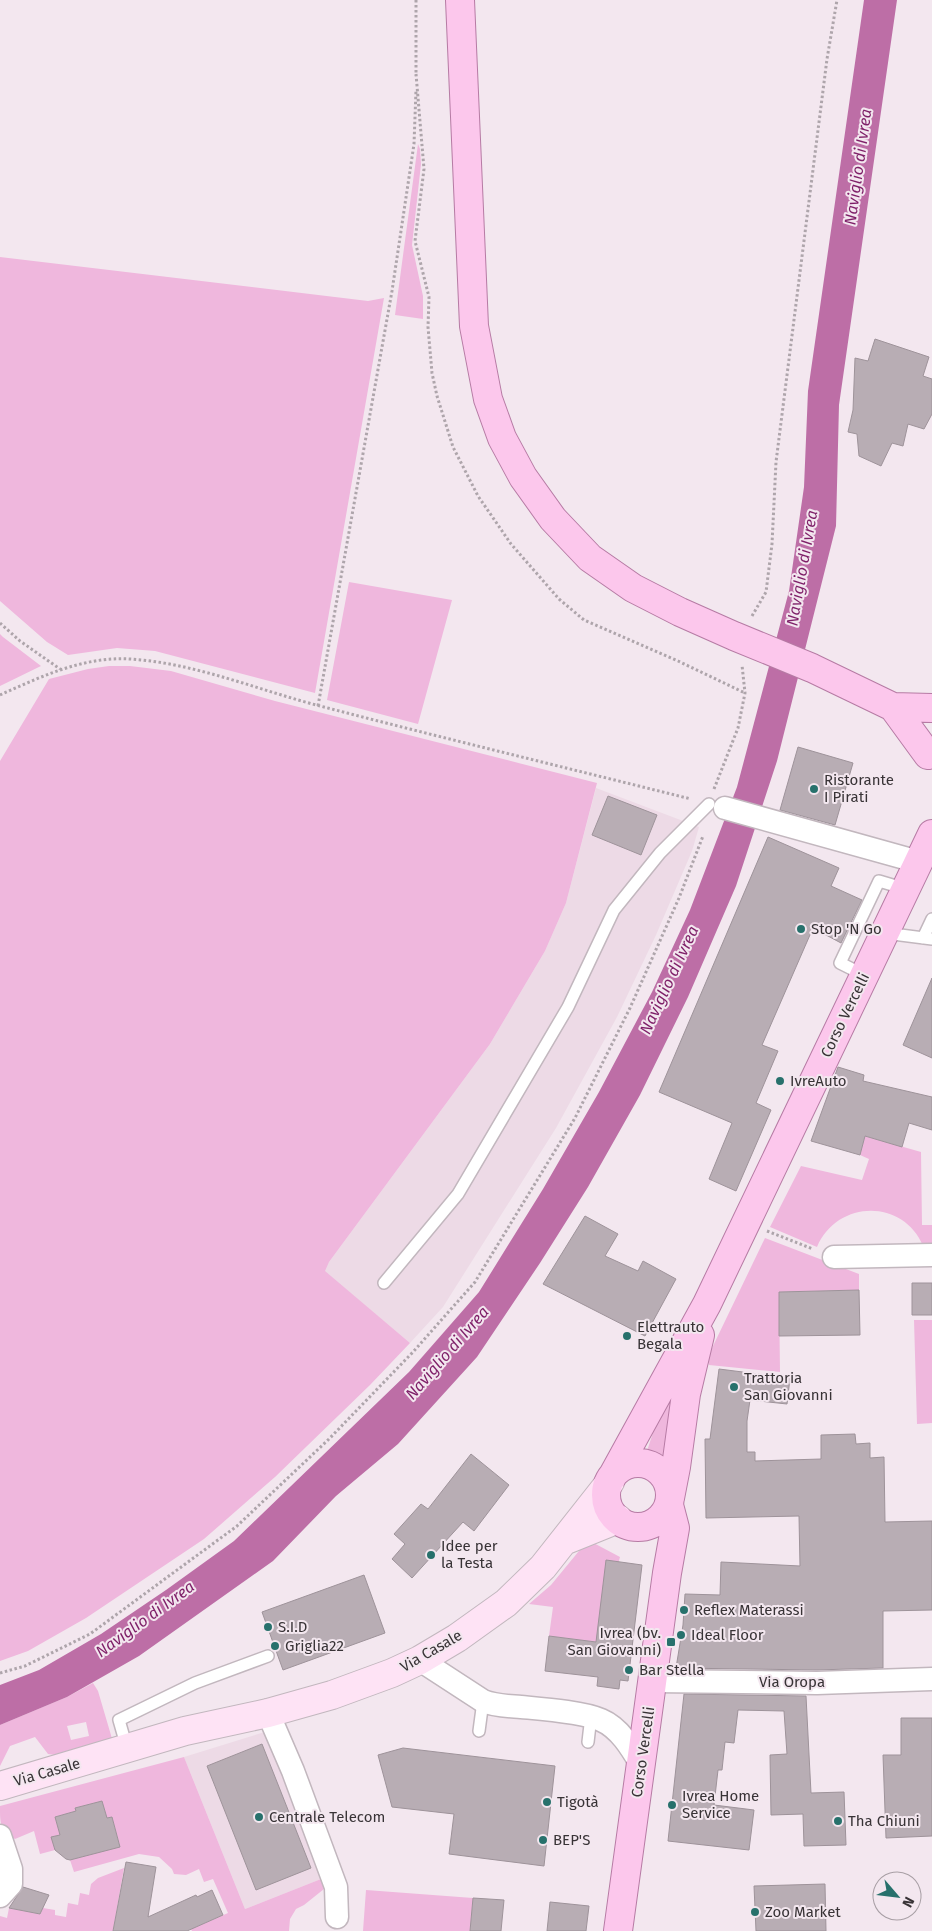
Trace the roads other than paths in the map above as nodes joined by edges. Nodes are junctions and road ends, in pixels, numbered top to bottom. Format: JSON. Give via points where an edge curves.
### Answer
{"nodes":[{"id":1,"x":460,"y":0,"type":"edge"},
{"id":2,"x":893,"y":707,"type":"junction"},
{"id":3,"x":932,"y":708,"type":"edge"},
{"id":4,"x":931,"y":752,"type":"edge"},
{"id":5,"x":717,"y":806,"type":"joint"},
{"id":6,"x":932,"y":834,"type":"edge"},
{"id":7,"x":925,"y":864,"type":"edge"},
{"id":8,"x":906,"y":889,"type":"junction"},
{"id":9,"x":932,"y":919,"type":"edge"},
{"id":10,"x":885,"y":933,"type":"junction"},
{"id":11,"x":927,"y":939,"type":"edge"},
{"id":12,"x":865,"y":975,"type":"junction"},
{"id":13,"x":932,"y":1255,"type":"edge"},
{"id":14,"x":834,"y":1257,"type":"road end"},
{"id":15,"x":384,"y":1283,"type":"dead end"},
{"id":16,"x":707,"y":1304,"type":"junction"},
{"id":17,"x":611,"y":1479,"type":"junction"},
{"id":18,"x":669,"y":1501,"type":"junction"},
{"id":19,"x":626,"y":1523,"type":"junction"},
{"id":20,"x":565,"y":1540,"type":"junction"},
{"id":21,"x":667,"y":1573,"type":"junction"},
{"id":22,"x":268,"y":1656,"type":"dead end"},
{"id":23,"x":420,"y":1660,"type":"junction"},
{"id":24,"x":932,"y":1679,"type":"edge"},
{"id":25,"x":653,"y":1681,"type":"junction"},
{"id":26,"x":483,"y":1701,"type":"junction"},
{"id":27,"x":268,"y":1713,"type":"junction"},
{"id":28,"x":591,"y":1716,"type":"junction"},
{"id":29,"x":479,"y":1731,"type":"dead end"},
{"id":30,"x":588,"y":1742,"type":"dead end"},
{"id":31,"x":127,"y":1748,"type":"junction"},
{"id":32,"x":642,"y":1766,"type":"junction"},
{"id":33,"x":0,"y":1786,"type":"edge"},
{"id":34,"x":0,"y":1836,"type":"edge"},
{"id":35,"x":0,"y":1896,"type":"edge"},
{"id":36,"x":337,"y":1917,"type":"dead end"},
{"id":37,"x":618,"y":1931,"type":"edge"}],
"edges":[{"from":1,"to":2,"type":"main road","via":[[474,326],[488,399],[502,438],[523,477],[553,519],[590,558],[633,588]]},
{"from":2,"to":3,"type":"main road"},
{"from":2,"to":4,"type":"main road"},
{"from":5,"to":7,"type":"street"},
{"from":5,"to":15,"type":"lane","via":[[660,853],[614,910],[568,1008],[458,1194]]},
{"from":6,"to":7,"type":"main road","name":"Corso Vercelli"},
{"from":7,"to":8,"type":"main road","name":"Corso Vercelli"},
{"from":8,"to":10,"type":"main road","name":"Corso Vercelli"},
{"from":8,"to":12,"type":"lane","via":[[879,881],[848,946],[840,963]]},
{"from":9,"to":11,"type":"lane"},
{"from":10,"to":11,"type":"lane"},
{"from":10,"to":12,"type":"main road","name":"Corso Vercelli"},
{"from":12,"to":16,"type":"main road","name":"Corso Vercelli"},
{"from":13,"to":14,"type":"street"},
{"from":16,"to":17,"type":"main road","name":"Corso Vercelli"},
{"from":16,"to":18,"type":"main road","name":"Corso Vercelli","via":[[686,1394]]},
{"from":17,"to":18,"type":"main road","via":[[626,1466],[649,1465],[666,1478]]},
{"from":17,"to":19,"type":"main road","via":[[608,1503]]},
{"from":17,"to":20,"type":"main road","name":"Via Casale"},
{"from":18,"to":19,"type":"main road","via":[[663,1515],[654,1522],[646,1526]]},
{"from":18,"to":21,"type":"main road","name":"Corso Vercelli","via":[[675,1528]]},
{"from":19,"to":20,"type":"main road","name":"Via Casale"},
{"from":19,"to":21,"type":"main road","via":[[652,1544]]},
{"from":20,"to":23,"type":"main road","name":"Via Casale","via":[[506,1603]]},
{"from":21,"to":25,"type":"main road","name":"Corso Vercelli"},
{"from":22,"to":31,"type":"lane","via":[[195,1683],[119,1720]]},
{"from":23,"to":26,"type":"street"},
{"from":23,"to":27,"type":"main road","name":"Via Casale","via":[[332,1695]]},
{"from":24,"to":25,"type":"street","name":"Via Oropa","via":[[817,1683]]},
{"from":25,"to":32,"type":"main road","name":"Corso Vercelli"},
{"from":26,"to":28,"type":"street"},
{"from":26,"to":29,"type":"lane"},
{"from":27,"to":31,"type":"main road","name":"Via Casale","via":[[185,1731]]},
{"from":27,"to":36,"type":"street","via":[[336,1887]]},
{"from":28,"to":30,"type":"lane"},
{"from":28,"to":32,"type":"street","via":[[603,1720],[626,1740]]},
{"from":31,"to":33,"type":"main road","name":"Via Casale"},
{"from":32,"to":37,"type":"main road","name":"Corso Vercelli"},
{"from":34,"to":35,"type":"street","via":[[11,1869],[11,1884]]}]}
